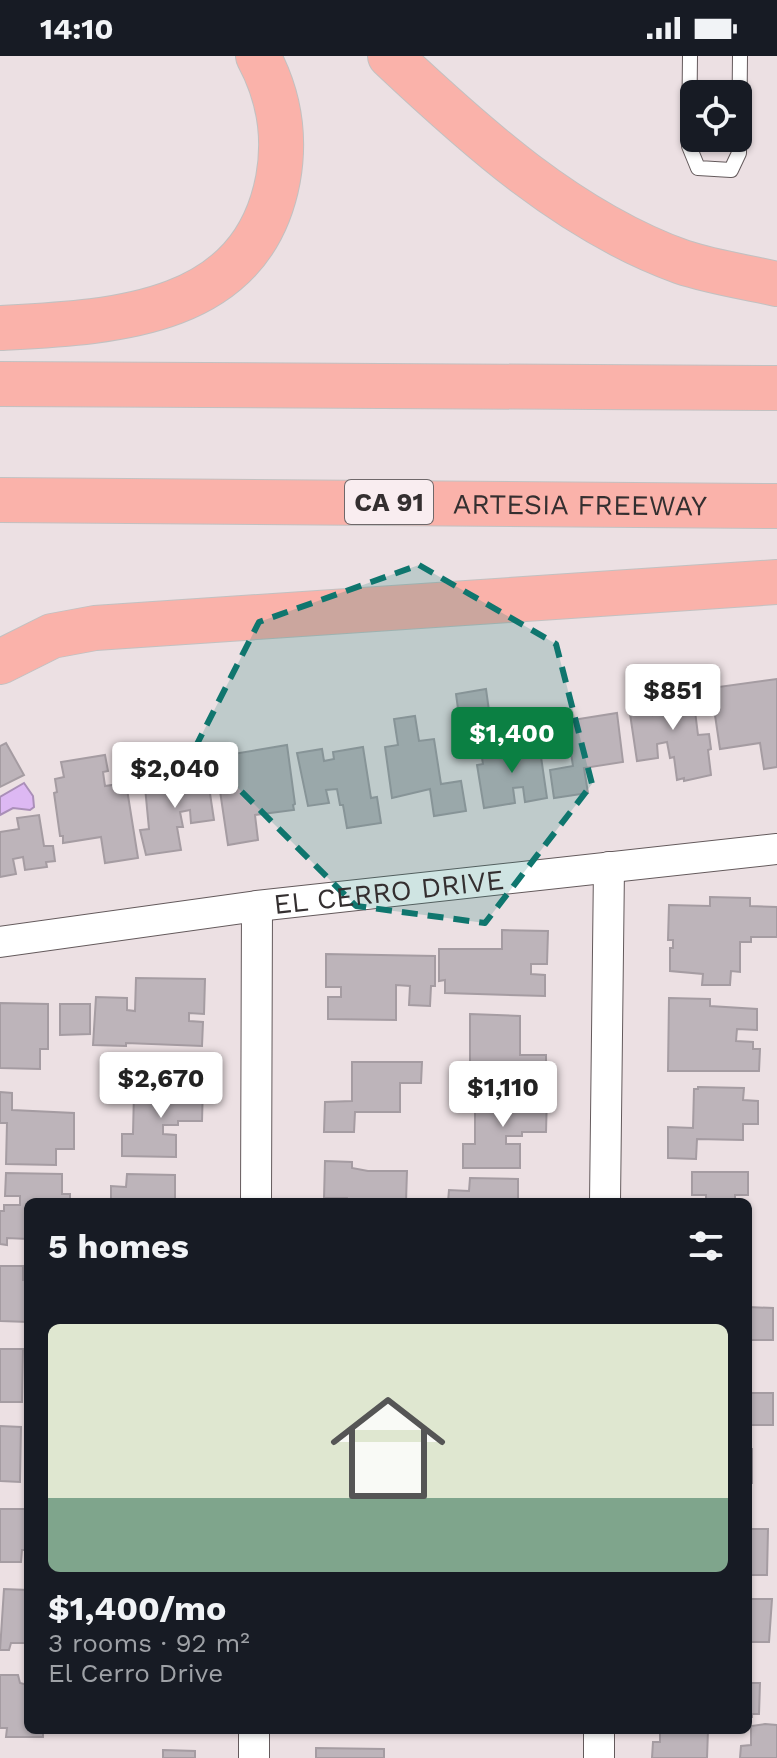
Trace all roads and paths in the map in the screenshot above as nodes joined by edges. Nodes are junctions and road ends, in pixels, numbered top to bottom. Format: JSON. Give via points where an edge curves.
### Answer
{"nodes":[{"id":1,"x":258,"y":56,"type":"edge"},
{"id":2,"x":390,"y":56,"type":"edge"},
{"id":3,"x":690,"y":56,"type":"edge"},
{"id":4,"x":740,"y":56,"type":"edge"},
{"id":5,"x":777,"y":284,"type":"edge"},
{"id":6,"x":0,"y":328,"type":"edge"},
{"id":7,"x":0,"y":384,"type":"edge"},
{"id":8,"x":777,"y":388,"type":"edge"},
{"id":9,"x":0,"y":500,"type":"edge"},
{"id":10,"x":90,"y":500,"type":"junction"},
{"id":11,"x":777,"y":506,"type":"edge"},
{"id":12,"x":0,"y":519,"type":"edge"},
{"id":13,"x":777,"y":582,"type":"edge"},
{"id":14,"x":0,"y":662,"type":"edge"},
{"id":15,"x":777,"y":849,"type":"edge"},
{"id":16,"x":609,"y":867,"type":"junction"},
{"id":17,"x":257,"y":906,"type":"junction"},
{"id":18,"x":0,"y":942,"type":"edge"},
{"id":19,"x":256,"y":1198,"type":"edge"},
{"id":20,"x":605,"y":1198,"type":"edge"},
{"id":21,"x":254,"y":1734,"type":"edge"},
{"id":22,"x":599,"y":1734,"type":"edge"},
{"id":23,"x":254,"y":1758,"type":"edge"},
{"id":24,"x":599,"y":1758,"type":"edge"}],
"edges":[{"from":1,"to":6,"type":"highway","via":[[280,108],[282,155],[273,202],[231,270],[164,308],[87,324]]},
{"from":2,"to":5,"type":"highway","via":[[521,173],[597,223],[682,262]]},
{"from":3,"to":4,"type":"lane","via":[[689,146],[698,168],[731,170],[739,153]]},
{"from":7,"to":8,"type":"highway"},
{"from":9,"to":10,"type":"highway","name":"ARTESIA FREEWAY","number":"CA 91"},
{"from":10,"to":11,"type":"highway","name":"ARTESIA FREEWAY","number":"CA 91"},
{"from":10,"to":12,"type":"highway"},
{"from":13,"to":14,"type":"highway","via":[[95,628],[52,636]]},
{"from":15,"to":16,"type":"street","name":"EL CERRO DRIVE"},
{"from":16,"to":17,"type":"street","name":"EL CERRO DRIVE"},
{"from":16,"to":20,"type":"street"},
{"from":17,"to":18,"type":"street","name":"EL CERRO DRIVE"},
{"from":17,"to":19,"type":"street"},
{"from":21,"to":23,"type":"street"},
{"from":22,"to":24,"type":"street"}]}
